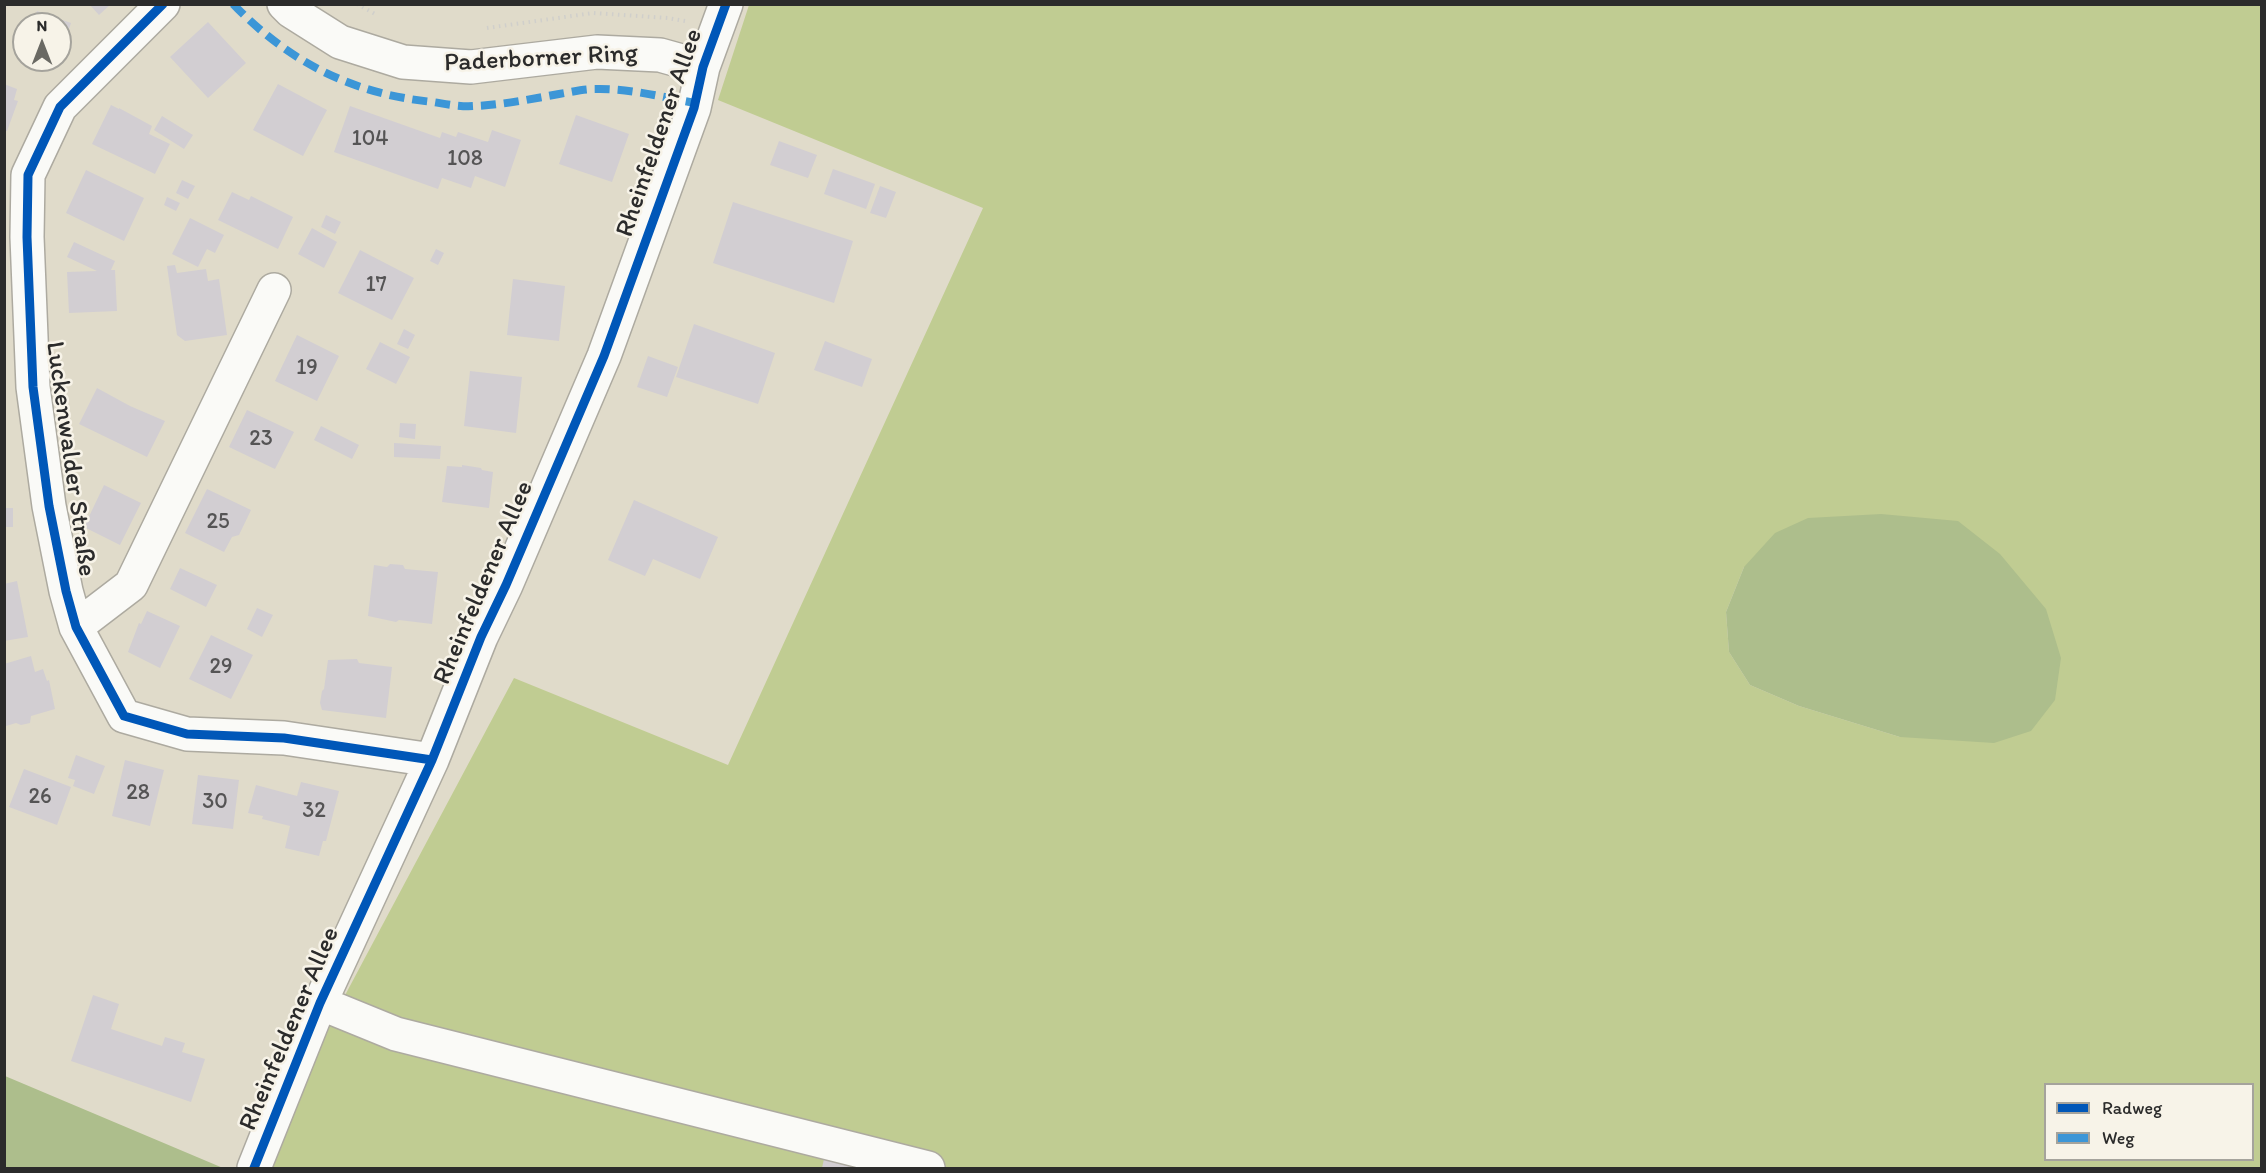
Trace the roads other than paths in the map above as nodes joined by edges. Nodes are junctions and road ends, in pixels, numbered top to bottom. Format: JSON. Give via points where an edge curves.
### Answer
{"nodes":[{"id":1,"x":163,"y":4,"type":"edge"},
{"id":2,"x":284,"y":4,"type":"edge"},
{"id":3,"x":722,"y":16,"type":"edge"},
{"id":4,"x":703,"y":67,"type":"junction"},
{"id":5,"x":274,"y":290,"type":"dead end"},
{"id":6,"x":76,"y":627,"type":"junction"},
{"id":7,"x":432,"y":760,"type":"junction"},
{"id":8,"x":320,"y":1003,"type":"junction"},
{"id":9,"x":254,"y":1168,"type":"edge"},
{"id":10,"x":928,"y":1168,"type":"edge"}],
"edges":[{"from":1,"to":6,"type":"street","name":"Luckenwalder Straße","via":[[60,107],[28,175],[33,387],[49,506]]},
{"from":2,"to":4,"type":"street","name":"Paderborner Ring","via":[[340,42],[403,62],[471,67],[597,51],[660,55]]},
{"from":3,"to":4,"type":"street","name":"Rheinfeldener Allee"},
{"from":4,"to":7,"type":"street","name":"Rheinfeldener Allee","via":[[694,108],[604,356],[481,637]]},
{"from":5,"to":6,"type":"street","name":"Luckenwalder Straße","via":[[132,585]]},
{"from":6,"to":7,"type":"street","name":"Luckenwalder Straße","via":[[124,716],[187,734],[284,738]]},
{"from":7,"to":8,"type":"street","name":"Rheinfeldener Allee"},
{"from":8,"to":9,"type":"street","name":"Rheinfeldener Allee"},
{"from":8,"to":10,"type":"street","via":[[396,1034]]}]}
